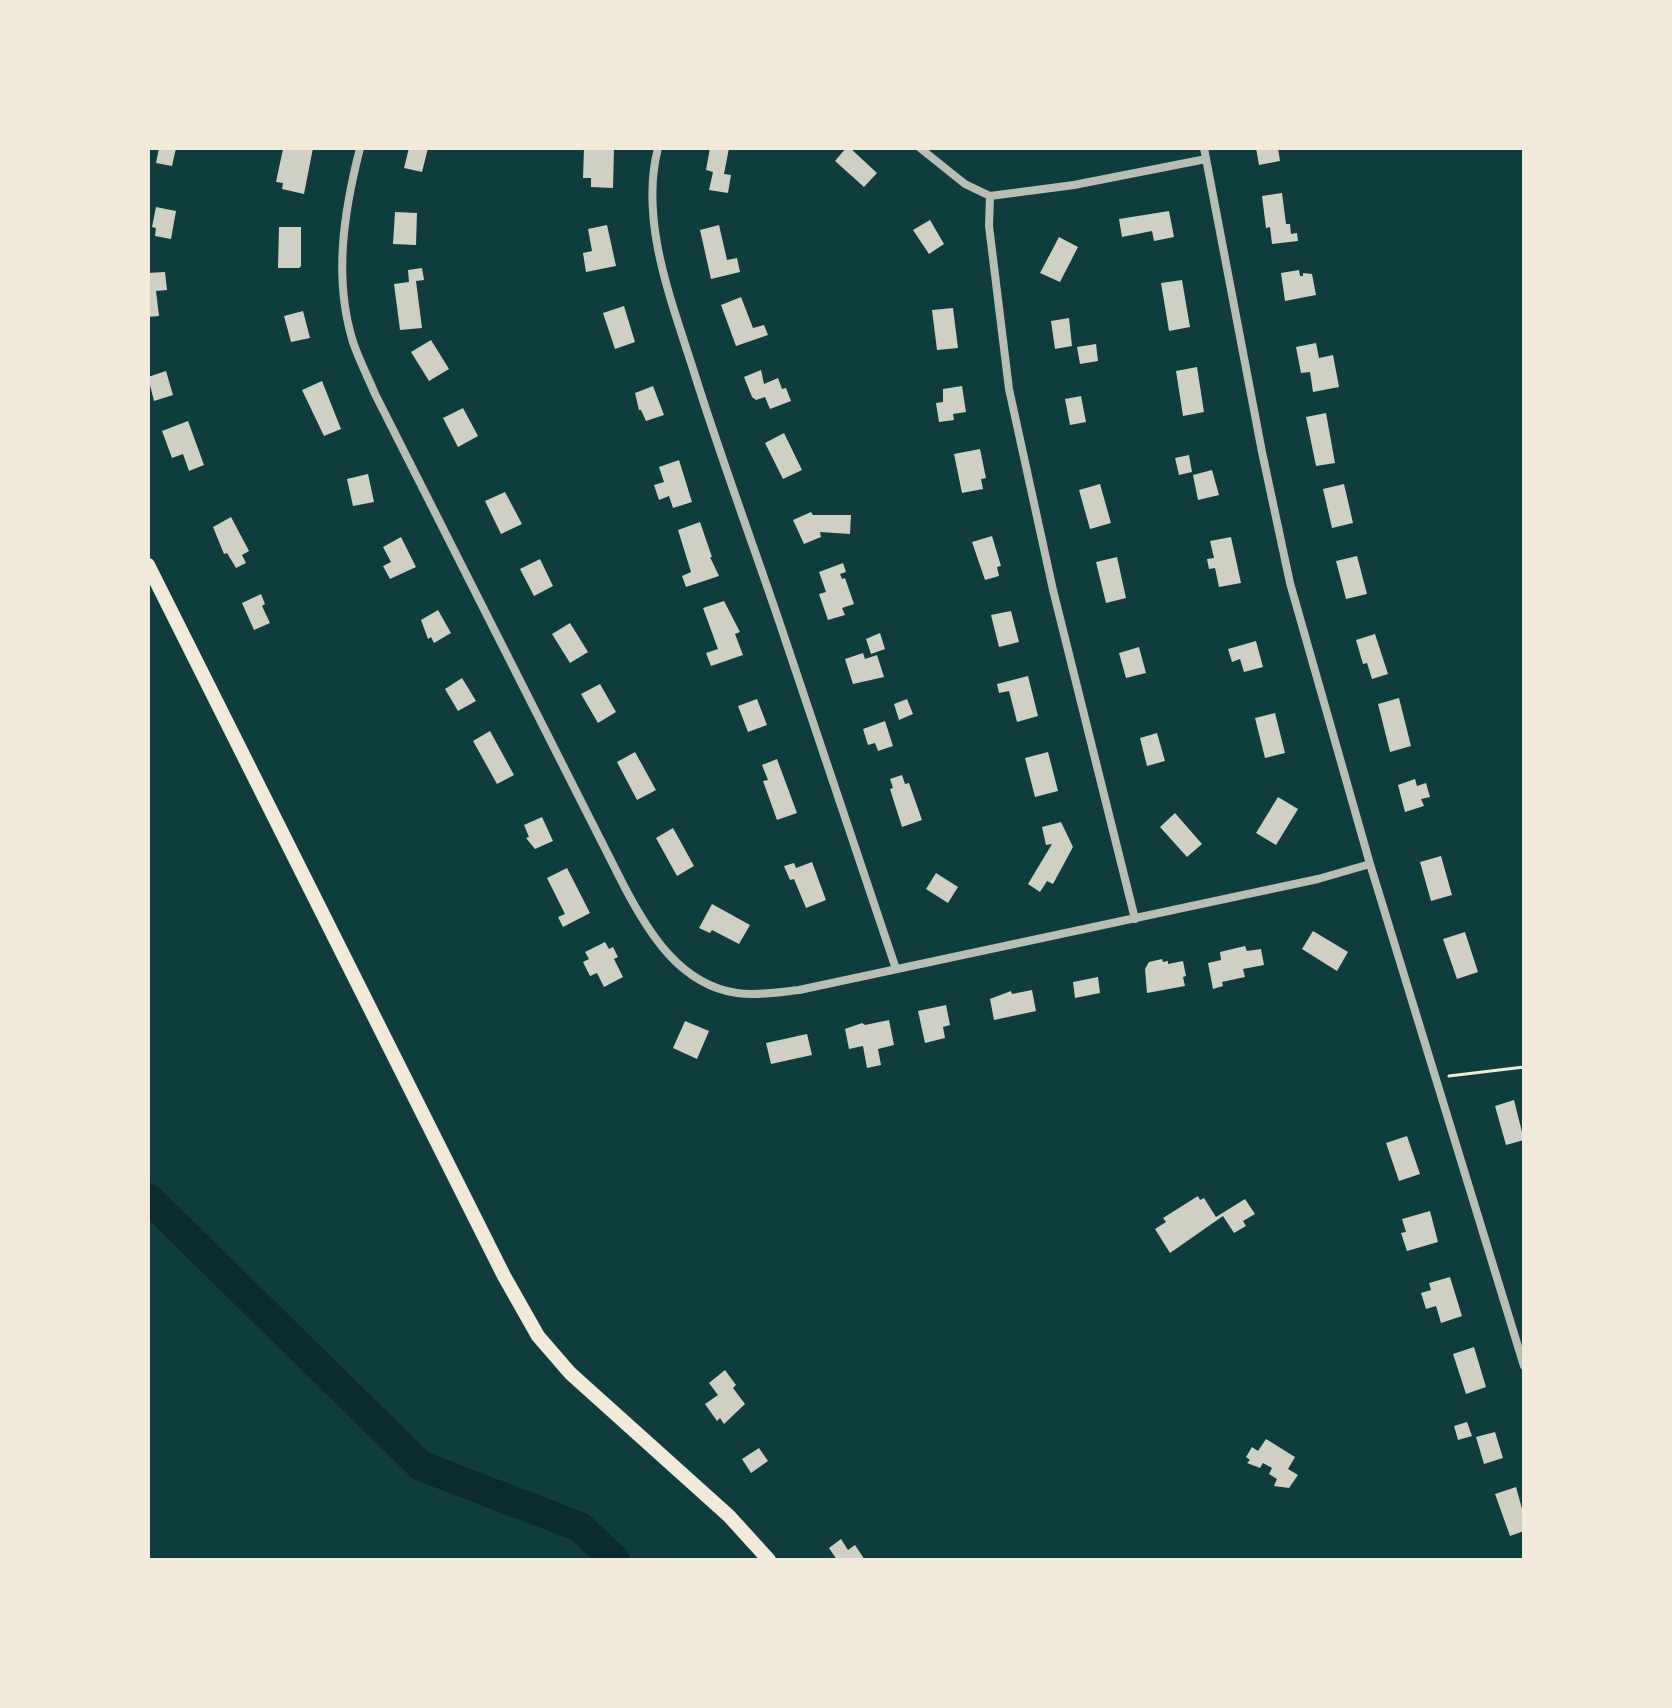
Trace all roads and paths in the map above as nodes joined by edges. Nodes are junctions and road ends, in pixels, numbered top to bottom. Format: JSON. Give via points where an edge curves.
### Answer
{"nodes":[{"id":1,"x":360,"y":148,"type":"edge"},
{"id":2,"x":658,"y":148,"type":"edge"},
{"id":3,"x":920,"y":148,"type":"edge"},
{"id":4,"x":1204,"y":148,"type":"edge"},
{"id":5,"x":1206,"y":159,"type":"junction"},
{"id":6,"x":990,"y":196,"type":"junction"},
{"id":7,"x":148,"y":565,"type":"edge"},
{"id":8,"x":1370,"y":864,"type":"junction"},
{"id":9,"x":1135,"y":919,"type":"junction"},
{"id":10,"x":896,"y":969,"type":"junction"},
{"id":11,"x":1524,"y":1067,"type":"edge"},
{"id":12,"x":1437,"y":1077,"type":"junction"},
{"id":13,"x":1524,"y":1366,"type":"edge"},
{"id":14,"x":769,"y":1560,"type":"edge"}],
"edges":[{"from":1,"to":10,"type":"street","via":[[343,230],[346,309],[354,343],[642,921],[684,970],[736,993],[799,990]]},
{"from":2,"to":10,"type":"street","via":[[653,205],[675,312]]},
{"from":3,"to":6,"type":"street","via":[[965,184]]},
{"from":4,"to":5,"type":"street"},
{"from":5,"to":6,"type":"street"},
{"from":5,"to":8,"type":"street","via":[[1290,583]]},
{"from":6,"to":9,"type":"street","via":[[989,226],[1012,403]]},
{"from":7,"to":14,"type":"main road","via":[[538,1336],[570,1373],[729,1516]]},
{"from":8,"to":9,"type":"street"},
{"from":8,"to":12,"type":"street"},
{"from":9,"to":10,"type":"street"},
{"from":11,"to":12,"type":"path"},
{"from":12,"to":13,"type":"street"}]}
